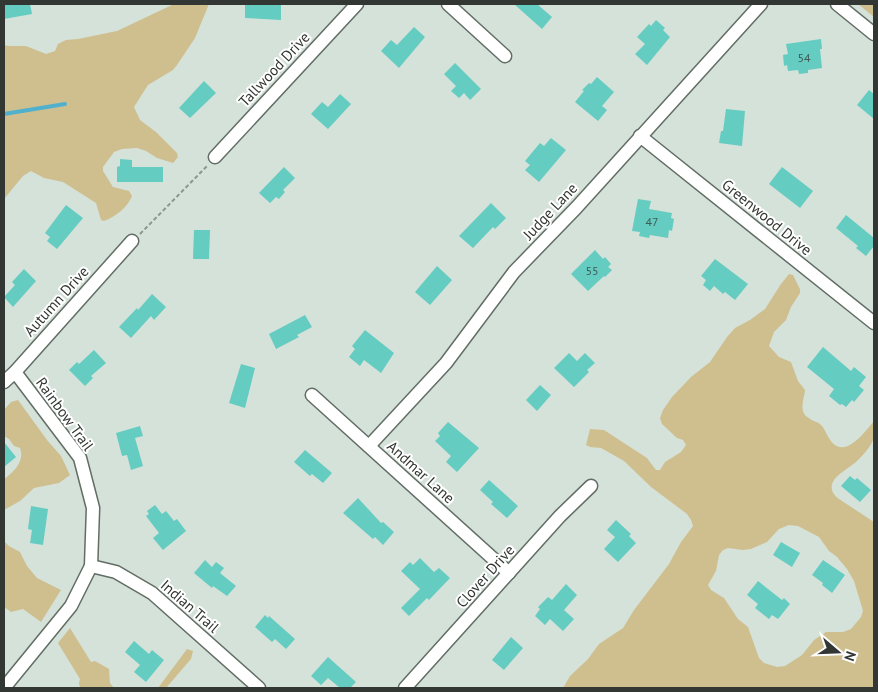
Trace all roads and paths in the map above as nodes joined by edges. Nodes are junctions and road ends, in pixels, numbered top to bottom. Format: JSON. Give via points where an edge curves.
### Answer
{"nodes":[{"id":1,"x":357,"y":4,"type":"edge"},
{"id":2,"x":448,"y":4,"type":"edge"},
{"id":3,"x":762,"y":4,"type":"edge"},
{"id":4,"x":837,"y":4,"type":"edge"},
{"id":5,"x":874,"y":34,"type":"edge"},
{"id":6,"x":505,"y":56,"type":"dead end"},
{"id":7,"x":640,"y":136,"type":"junction"},
{"id":8,"x":215,"y":157,"type":"joint"},
{"id":9,"x":132,"y":241,"type":"joint"},
{"id":10,"x":874,"y":323,"type":"edge"},
{"id":11,"x":15,"y":372,"type":"junction"},
{"id":12,"x":4,"y":382,"type":"edge"},
{"id":13,"x":312,"y":395,"type":"dead end"},
{"id":14,"x":369,"y":446,"type":"junction"},
{"id":15,"x":590,"y":486,"type":"dead end"},
{"id":16,"x":91,"y":566,"type":"junction"},
{"id":17,"x":509,"y":573,"type":"junction"},
{"id":18,"x":4,"y":688,"type":"edge"},
{"id":19,"x":259,"y":688,"type":"edge"},
{"id":20,"x":405,"y":688,"type":"edge"}],
"edges":[{"from":1,"to":8,"type":"street","name":"Tallwood Drive"},
{"from":2,"to":6,"type":"street"},
{"from":3,"to":7,"type":"street","name":"Judge Lane"},
{"from":4,"to":5,"type":"street"},
{"from":7,"to":10,"type":"street","name":"Greenwood Drive"},
{"from":7,"to":14,"type":"street","name":"Judge Lane","via":[[514,272],[446,363]]},
{"from":8,"to":9,"type":"path"},
{"from":9,"to":11,"type":"street","name":"Autumn Drive"},
{"from":11,"to":12,"type":"street","name":"Autumn Drive"},
{"from":11,"to":16,"type":"street","name":"Rainbow Trail","via":[[80,458],[93,508]]},
{"from":13,"to":14,"type":"street","name":"Andmar Lane"},
{"from":14,"to":17,"type":"street","name":"Andmar Lane"},
{"from":15,"to":17,"type":"street","name":"Clover Drive"},
{"from":16,"to":18,"type":"street","name":"Rainbow Trail","via":[[71,606]]},
{"from":16,"to":19,"type":"street","name":"Indian Trail","via":[[116,572],[152,593]]},
{"from":17,"to":20,"type":"street","name":"Clover Drive"}]}
